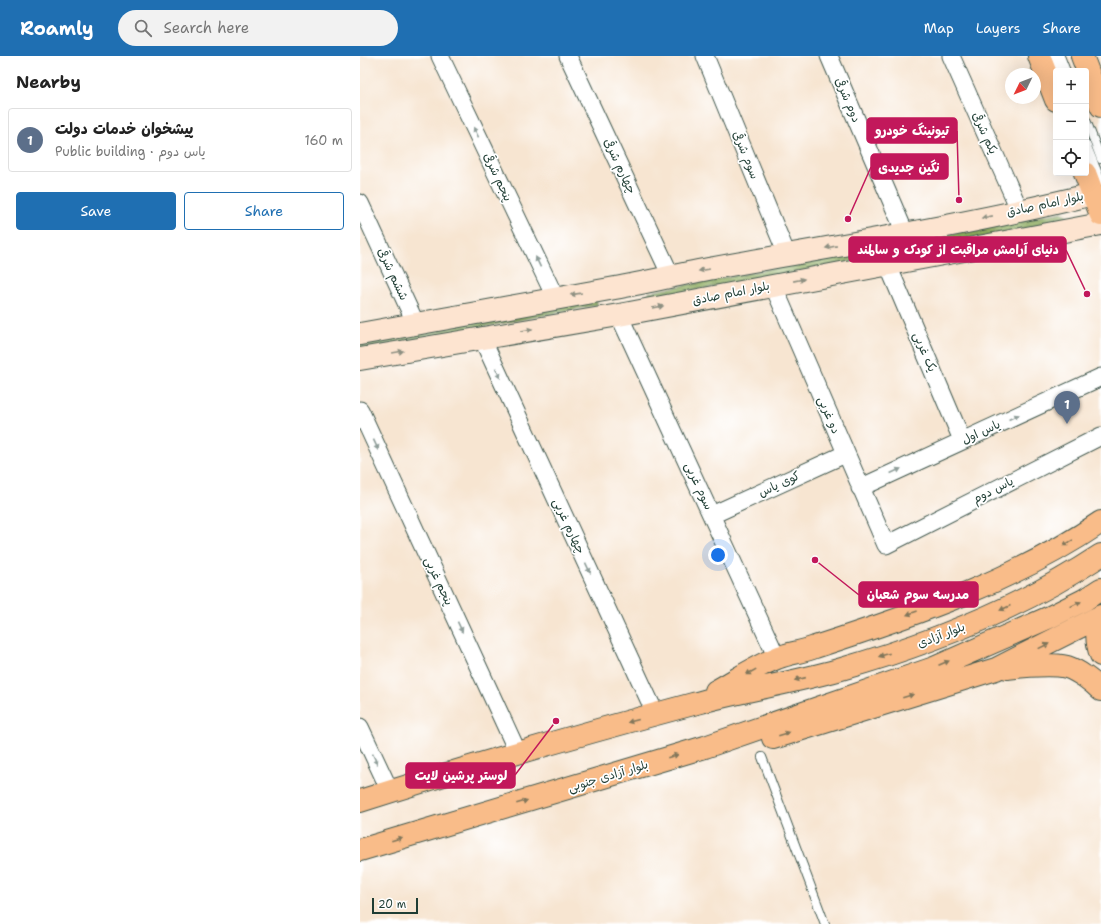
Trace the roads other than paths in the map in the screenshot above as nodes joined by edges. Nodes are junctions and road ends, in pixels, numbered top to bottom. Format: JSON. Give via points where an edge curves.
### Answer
{"nodes":[{"id":1,"x":440,"y":56,"type":"edge"},
{"id":2,"x":568,"y":56,"type":"edge"},
{"id":3,"x":705,"y":56,"type":"edge"},
{"id":4,"x":829,"y":56,"type":"edge"},
{"id":5,"x":951,"y":56,"type":"edge"},
{"id":6,"x":1039,"y":56,"type":"edge"},
{"id":7,"x":1053,"y":56,"type":"edge"},
{"id":8,"x":1060,"y":56,"type":"edge"},
{"id":9,"x":1082,"y":56,"type":"edge"},
{"id":10,"x":1058,"y":68,"type":"edge"},
{"id":11,"x":1065,"y":68,"type":"edge"},
{"id":12,"x":1096,"y":82,"type":"edge"},
{"id":13,"x":1053,"y":92,"type":"edge"},
{"id":14,"x":1101,"y":106,"type":"edge"},
{"id":15,"x":1089,"y":128,"type":"edge"},
{"id":16,"x":1089,"y":156,"type":"edge"},
{"id":17,"x":1101,"y":159,"type":"edge"},
{"id":18,"x":1087,"y":176,"type":"edge"},
{"id":19,"x":1097,"y":188,"type":"edge"},
{"id":20,"x":1062,"y":202,"type":"junction"},
{"id":21,"x":360,"y":203,"type":"edge"},
{"id":22,"x":1020,"y":211,"type":"junction"},
{"id":23,"x":1101,"y":215,"type":"edge"},
{"id":24,"x":1101,"y":224,"type":"edge"},
{"id":25,"x":1074,"y":230,"type":"junction"},
{"id":26,"x":904,"y":233,"type":"junction"},
{"id":27,"x":787,"y":255,"type":"junction"},
{"id":28,"x":887,"y":263,"type":"junction"},
{"id":29,"x":671,"y":276,"type":"junction"},
{"id":30,"x":773,"y":285,"type":"junction"},
{"id":31,"x":616,"y":288,"type":"junction"},
{"id":32,"x":555,"y":297,"type":"junction"},
{"id":33,"x":619,"y":315,"type":"junction"},
{"id":34,"x":416,"y":324,"type":"junction"},
{"id":35,"x":360,"y":334,"type":"edge"},
{"id":36,"x":482,"y":338,"type":"junction"},
{"id":37,"x":360,"y":359,"type":"edge"},
{"id":38,"x":1101,"y":377,"type":"edge"},
{"id":39,"x":360,"y":410,"type":"edge"},
{"id":40,"x":1101,"y":436,"type":"edge"},
{"id":41,"x":962,"y":440,"type":"junction"},
{"id":42,"x":845,"y":454,"type":"junction"},
{"id":43,"x":860,"y":488,"type":"junction"},
{"id":44,"x":712,"y":515,"type":"junction"},
{"id":45,"x":1101,"y":522,"type":"edge"},
{"id":46,"x":886,"y":544,"type":"joint"},
{"id":47,"x":1101,"y":556,"type":"edge"},
{"id":48,"x":1101,"y":589,"type":"edge"},
{"id":49,"x":1101,"y":616,"type":"edge"},
{"id":50,"x":1101,"y":655,"type":"edge"},
{"id":51,"x":777,"y":658,"type":"junction"},
{"id":52,"x":996,"y":669,"type":"junction"},
{"id":53,"x":1101,"y":690,"type":"edge"},
{"id":54,"x":694,"y":704,"type":"junction"},
{"id":55,"x":656,"y":715,"type":"junction"},
{"id":56,"x":360,"y":727,"type":"edge"},
{"id":57,"x":704,"y":747,"type":"junction"},
{"id":58,"x":518,"y":753,"type":"junction"},
{"id":59,"x":762,"y":757,"type":"dead end"},
{"id":60,"x":390,"y":791,"type":"junction"},
{"id":61,"x":360,"y":801,"type":"edge"},
{"id":62,"x":360,"y":850,"type":"edge"},
{"id":63,"x":825,"y":924,"type":"edge"}],
"edges":[{"from":32,"to":1,"type":"street","name":"پنجم شرقی","one_way":true},
{"from":2,"to":29,"type":"street","name":"چهارم شرقی"},
{"from":3,"to":27,"type":"street","name":"سوم شرقی"},
{"from":4,"to":26,"type":"street","name":"دوم شرقی"},
{"from":5,"to":22,"type":"street","name":"یکم شرقی"},
{"from":6,"to":13,"type":"main road"},
{"from":7,"to":10,"type":"lane"},
{"from":8,"to":11,"type":"lane"},
{"from":9,"to":12,"type":"main road"},
{"from":12,"to":14,"type":"main road"},
{"from":15,"to":17,"type":"lane"},
{"from":16,"to":19,"type":"lane"},
{"from":18,"to":19,"type":"main road"},
{"from":19,"to":20,"type":"main road","name":"بلوار امام صادق"},
{"from":19,"to":23,"type":"main road"},
{"from":20,"to":22,"type":"main road","name":"بلوار امام صادق"},
{"from":20,"to":25,"type":"main road","via":[[1072,206],[1076,214],[1078,223]]},
{"from":21,"to":34,"type":"street","name":"ششم شرقی"},
{"from":22,"to":26,"type":"main road","name":"بلوار امام صادق","one_way":true},
{"from":24,"to":25,"type":"main road","name":"بلوار امام صادق"},
{"from":25,"to":28,"type":"main road","name":"بلوار امام صادق"},
{"from":26,"to":27,"type":"main road","name":"بلوار امام صادق","one_way":true},
{"from":27,"to":29,"type":"main road","name":"بلوار امام صادق","one_way":true},
{"from":30,"to":28,"type":"main road","name":"بلوار امام صادق","one_way":true},
{"from":28,"to":41,"type":"street","name":"یک غربی"},
{"from":29,"to":31,"type":"main road","name":"بلوار امام صادق"},
{"from":33,"to":30,"type":"main road","name":"بلوار امام صادق","one_way":true},
{"from":30,"to":42,"type":"street","name":"دو غربی"},
{"from":31,"to":32,"type":"main road","name":"بلوار امام صادق","one_way":true},
{"from":31,"to":33,"type":"main road"},
{"from":32,"to":34,"type":"main road","name":"بلوار امام صادق"},
{"from":36,"to":33,"type":"main road","name":"بلوار امام صادق","one_way":true},
{"from":33,"to":44,"type":"street","name":"سوم غربی"},
{"from":34,"to":35,"type":"main road","name":"بلوار امام صادق"},
{"from":37,"to":36,"type":"main road","name":"بلوار امام صادق","one_way":true},
{"from":36,"to":55,"type":"street","name":"چهارم غربی","one_way":true},
{"from":41,"to":38,"type":"street","name":"یاس اول","one_way":true},
{"from":39,"to":58,"type":"street","name":"پنجم غربی","one_way":true},
{"from":40,"to":46,"type":"street","name":"یاس دوم"},
{"from":43,"to":41,"type":"street","name":"یاس اول","one_way":true},
{"from":42,"to":43,"type":"street","name":"دو غربی"},
{"from":42,"to":44,"type":"street","name":"کوی یاس"},
{"from":43,"to":46,"type":"street","name":"دو غربی"},
{"from":44,"to":51,"type":"street","name":"سوم غربی"},
{"from":45,"to":51,"type":"main road","one_way":true,"via":[[1016,572],[895,620]]},
{"from":47,"to":54,"type":"main road","name":"بلوار آزادی","one_way":true,"via":[[1041,592],[927,641],[838,670]]},
{"from":57,"to":48,"type":"main road","name":"بلوار آزادی جنوبی","one_way":true,"via":[[934,668],[1050,617]]},
{"from":49,"to":50,"type":"main road","via":[[1097,628]]},
{"from":52,"to":49,"type":"main road","one_way":true},
{"from":51,"to":54,"type":"main road","one_way":true},
{"from":52,"to":53,"type":"main road","via":[[1034,665],[1068,667]]},
{"from":57,"to":52,"type":"main road","one_way":true,"via":[[754,743]]},
{"from":54,"to":55,"type":"main road"},
{"from":55,"to":58,"type":"main road","one_way":true},
{"from":56,"to":60,"type":"street","one_way":true},
{"from":62,"to":57,"type":"main road","name":"بلوار آزادی جنوبی","one_way":true},
{"from":58,"to":60,"type":"main road"},
{"from":59,"to":63,"type":"lane"},
{"from":60,"to":61,"type":"main road"}]}
